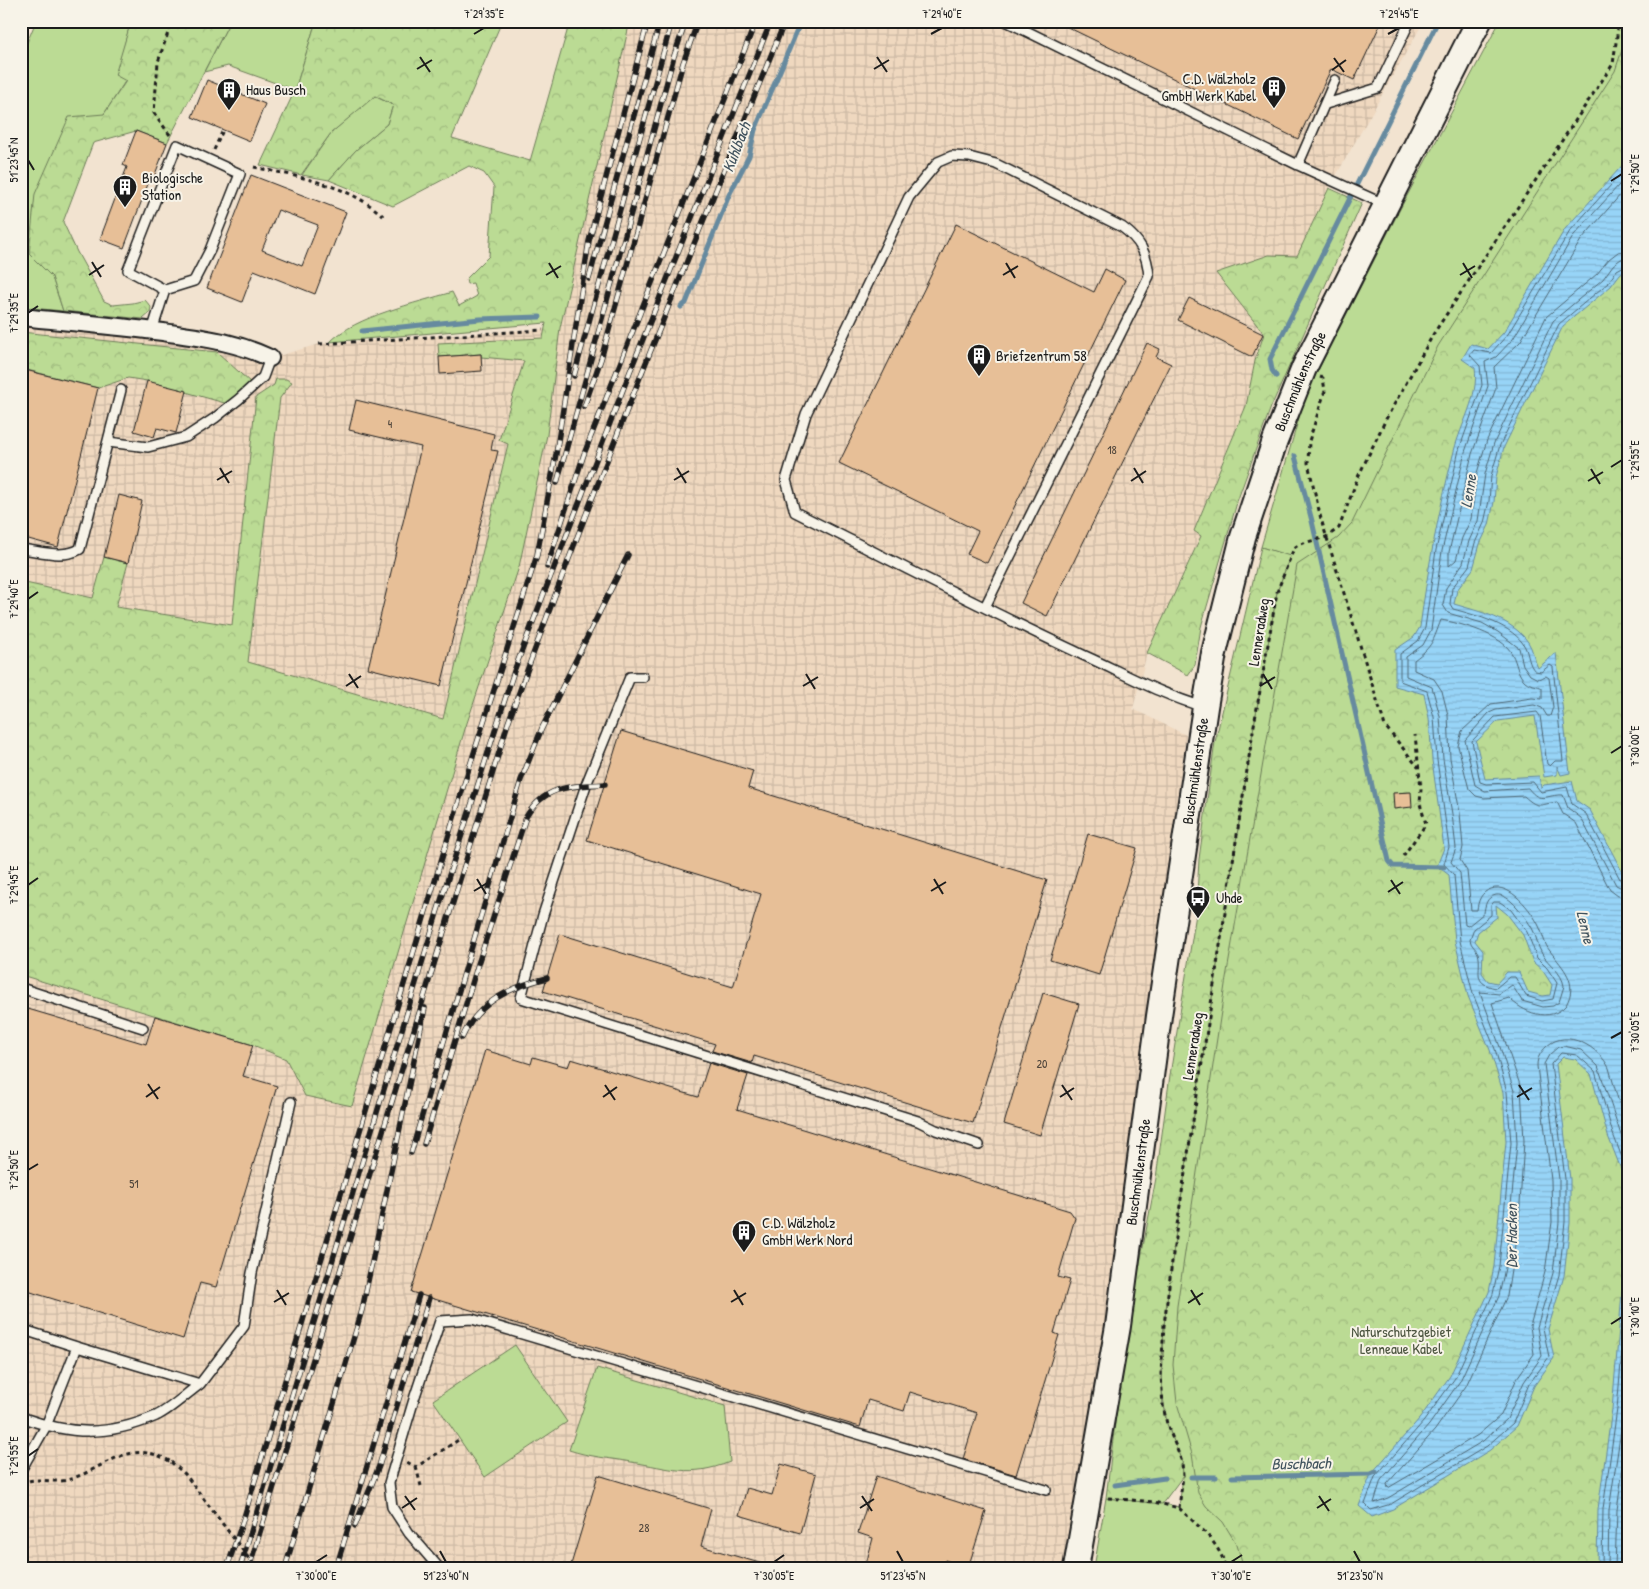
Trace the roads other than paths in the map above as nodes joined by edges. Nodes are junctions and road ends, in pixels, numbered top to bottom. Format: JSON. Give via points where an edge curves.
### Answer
{"nodes":[{"id":1,"x":1006,"y":21,"type":"edge"},
{"id":2,"x":1410,"y":21,"type":"edge"},
{"id":3,"x":1479,"y":21,"type":"edge"},
{"id":4,"x":1335,"y":80,"type":"dead end"},
{"id":5,"x":1326,"y":104,"type":"junction"},
{"id":6,"x":1298,"y":165,"type":"junction"},
{"id":7,"x":1386,"y":205,"type":"junction"},
{"id":8,"x":165,"y":290,"type":"junction"},
{"id":9,"x":21,"y":318,"type":"edge"},
{"id":10,"x":152,"y":331,"type":"junction"},
{"id":11,"x":270,"y":358,"type":"joint"},
{"id":12,"x":121,"y":390,"type":"dead end"},
{"id":13,"x":108,"y":442,"type":"junction"},
{"id":14,"x":21,"y":549,"type":"edge"},
{"id":15,"x":985,"y":607,"type":"junction"},
{"id":16,"x":643,"y":677,"type":"dead end"},
{"id":17,"x":1205,"y":707,"type":"junction"},
{"id":18,"x":21,"y":988,"type":"edge"},
{"id":19,"x":143,"y":1028,"type":"dead end"},
{"id":20,"x":291,"y":1102,"type":"dead end"},
{"id":21,"x":979,"y":1144,"type":"dead end"},
{"id":22,"x":21,"y":1329,"type":"edge"},
{"id":23,"x":77,"y":1347,"type":"junction"},
{"id":24,"x":200,"y":1384,"type":"junction"},
{"id":25,"x":21,"y":1417,"type":"edge"},
{"id":26,"x":46,"y":1426,"type":"junction"},
{"id":27,"x":21,"y":1470,"type":"edge"},
{"id":28,"x":1046,"y":1490,"type":"dead end"},
{"id":29,"x":439,"y":1568,"type":"edge"},
{"id":30,"x":1076,"y":1568,"type":"edge"}],
"edges":[{"from":1,"to":6,"type":"lane"},
{"from":2,"to":5,"type":"lane","via":[[1378,88]]},
{"from":3,"to":7,"type":"street","name":"Buschmühlenstraße"},
{"from":4,"to":5,"type":"lane"},
{"from":5,"to":6,"type":"lane"},
{"from":6,"to":7,"type":"lane"},
{"from":7,"to":17,"type":"street","name":"Buschmühlenstraße","via":[[1304,368],[1276,442],[1243,538],[1214,653]]},
{"from":8,"to":8,"type":"lane","via":[[194,281],[240,174],[177,145],[128,270]]},
{"from":8,"to":10,"type":"lane"},
{"from":9,"to":10,"type":"street"},
{"from":10,"to":11,"type":"street","via":[[224,340]]},
{"from":11,"to":13,"type":"lane","via":[[263,377],[216,418],[186,437],[148,447]]},
{"from":12,"to":13,"type":"lane"},
{"from":13,"to":14,"type":"lane","via":[[80,549],[72,554]]},
{"from":15,"to":15,"type":"lane","via":[[795,512],[786,480],[806,414],[909,197],[938,162],[952,156],[996,164],[1122,227],[1136,237],[1148,260],[1149,276]]},
{"from":15,"to":17,"type":"lane","via":[[1177,699]]},
{"from":16,"to":21,"type":"lane","via":[[630,676],[586,785],[543,915],[521,998],[918,1121]]},
{"from":17,"to":30,"type":"street","name":"Buschmühlenstraße","via":[[1118,1326]]},
{"from":18,"to":19,"type":"lane"},
{"from":20,"to":24,"type":"lane","via":[[252,1273],[244,1326]]},
{"from":22,"to":23,"type":"lane"},
{"from":23,"to":24,"type":"lane"},
{"from":23,"to":26,"type":"lane"},
{"from":24,"to":26,"type":"lane","via":[[157,1416],[105,1431],[68,1431]]},
{"from":25,"to":26,"type":"lane"},
{"from":26,"to":27,"type":"lane"},
{"from":28,"to":29,"type":"lane","via":[[472,1319],[440,1321],[389,1483],[392,1508]]}]}
